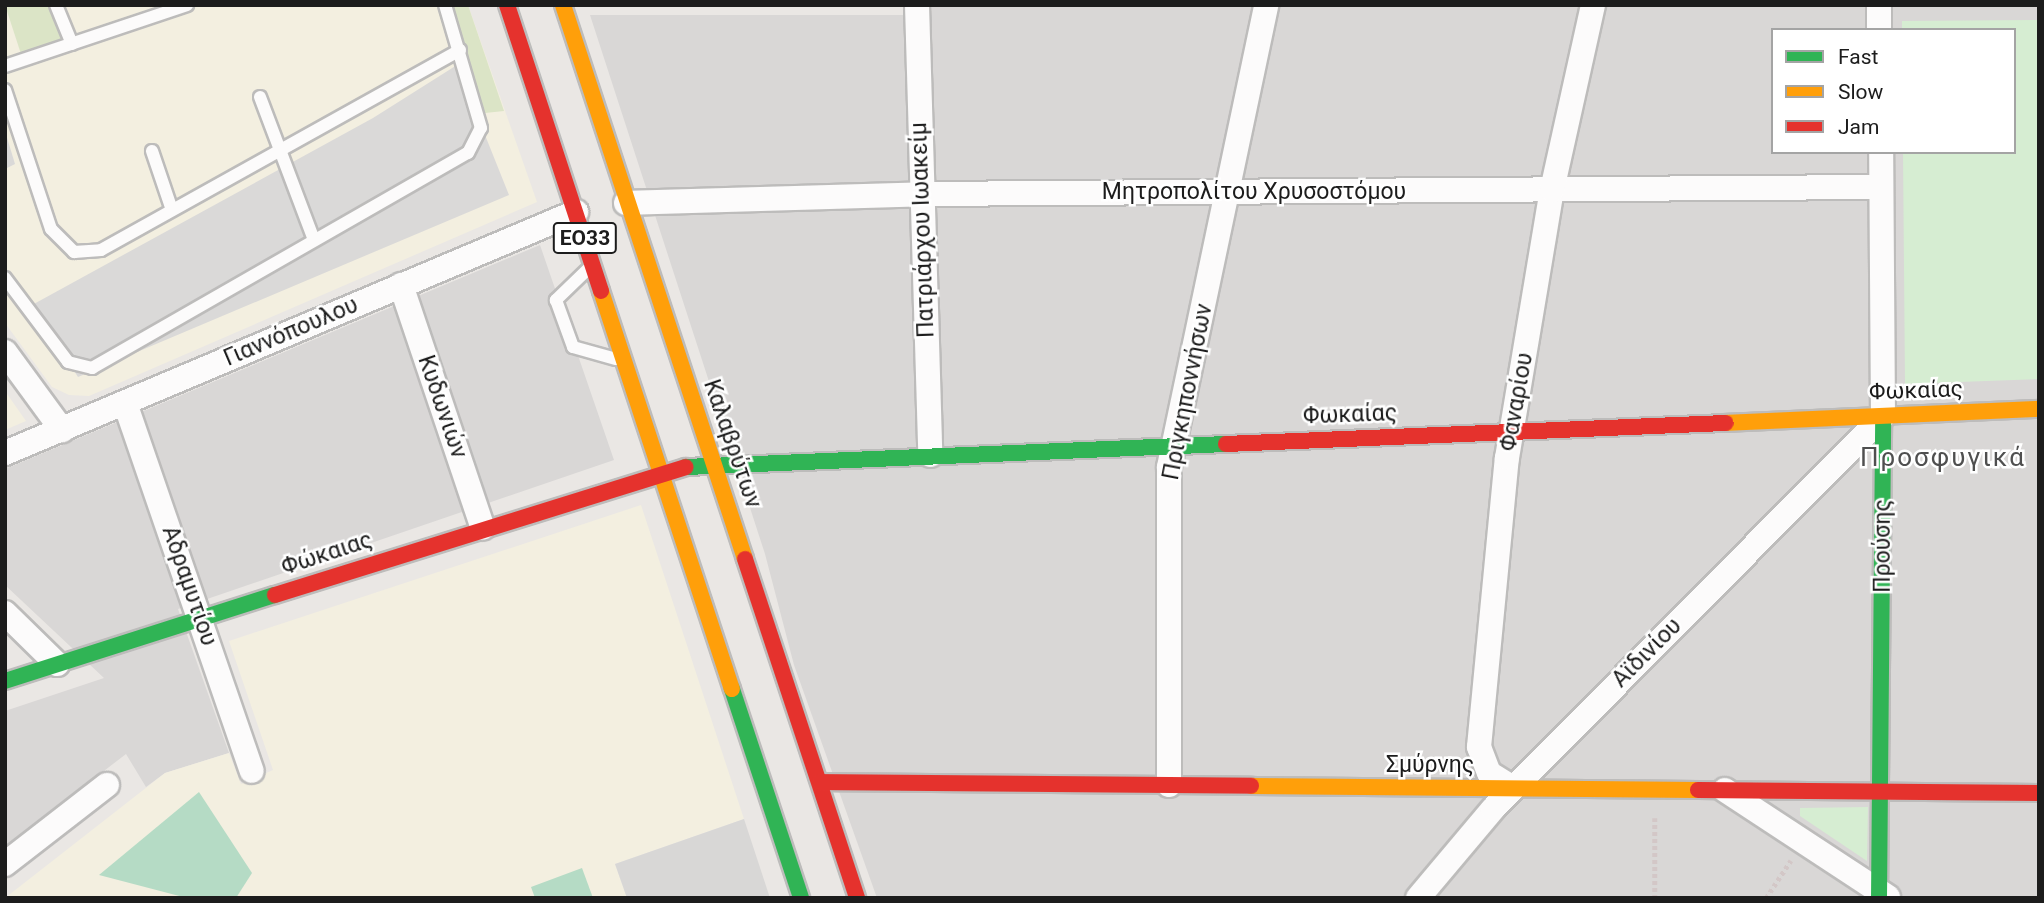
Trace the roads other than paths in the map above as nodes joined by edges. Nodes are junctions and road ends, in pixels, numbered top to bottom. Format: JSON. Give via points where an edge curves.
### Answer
{"nodes":[{"id":1,"x":56,"y":5,"type":"edge"},
{"id":2,"x":187,"y":5,"type":"edge"},
{"id":3,"x":444,"y":5,"type":"edge"},
{"id":4,"x":507,"y":5,"type":"edge"},
{"id":5,"x":563,"y":5,"type":"edge"},
{"id":6,"x":917,"y":5,"type":"edge"},
{"id":7,"x":1266,"y":5,"type":"edge"},
{"id":8,"x":1593,"y":5,"type":"edge"},
{"id":9,"x":1879,"y":5,"type":"edge"},
{"id":10,"x":1879,"y":28,"type":"edge"},
{"id":11,"x":72,"y":44,"type":"junction"},
{"id":12,"x":460,"y":50,"type":"junction"},
{"id":13,"x":5,"y":66,"type":"edge"},
{"id":14,"x":5,"y":90,"type":"edge"},
{"id":15,"x":260,"y":97,"type":"dead end"},
{"id":16,"x":280,"y":150,"type":"junction"},
{"id":17,"x":152,"y":151,"type":"dead end"},
{"id":18,"x":1881,"y":154,"type":"edge"},
{"id":19,"x":1881,"y":187,"type":"junction"},
{"id":20,"x":1552,"y":190,"type":"junction"},
{"id":21,"x":1229,"y":192,"type":"junction"},
{"id":22,"x":921,"y":194,"type":"junction"},
{"id":23,"x":626,"y":203,"type":"junction"},
{"id":24,"x":172,"y":210,"type":"junction"},
{"id":25,"x":576,"y":212,"type":"junction"},
{"id":26,"x":313,"y":237,"type":"junction"},
{"id":27,"x":594,"y":264,"type":"junction"},
{"id":28,"x":5,"y":278,"type":"edge"},
{"id":29,"x":401,"y":285,"type":"junction"},
{"id":30,"x":5,"y":352,"type":"edge"},
{"id":31,"x":626,"y":362,"type":"junction"},
{"id":32,"x":125,"y":403,"type":"junction"},
{"id":33,"x":2039,"y":409,"type":"edge"},
{"id":34,"x":1883,"y":415,"type":"junction"},
{"id":35,"x":62,"y":430,"type":"junction"},
{"id":36,"x":1512,"y":431,"type":"junction"},
{"id":37,"x":1173,"y":445,"type":"junction"},
{"id":38,"x":5,"y":453,"type":"edge"},
{"id":39,"x":930,"y":455,"type":"junction"},
{"id":40,"x":715,"y":464,"type":"junction"},
{"id":41,"x":663,"y":471,"type":"junction"},
{"id":42,"x":483,"y":528,"type":"junction"},
{"id":43,"x":5,"y":613,"type":"edge"},
{"id":44,"x":201,"y":619,"type":"junction"},
{"id":45,"x":57,"y":664,"type":"junction"},
{"id":46,"x":5,"y":681,"type":"edge"},
{"id":47,"x":253,"y":771,"type":"dead end"},
{"id":48,"x":820,"y":782,"type":"junction"},
{"id":49,"x":107,"y":785,"type":"dead end"},
{"id":50,"x":1168,"y":785,"type":"junction"},
{"id":51,"x":1513,"y":788,"type":"junction"},
{"id":52,"x":1725,"y":790,"type":"junction"},
{"id":53,"x":1884,"y":792,"type":"junction"},
{"id":54,"x":2039,"y":793,"type":"edge"},
{"id":55,"x":5,"y":864,"type":"edge"},
{"id":56,"x":1883,"y":896,"type":"edge"},
{"id":57,"x":801,"y":898,"type":"edge"},
{"id":58,"x":858,"y":898,"type":"edge"},
{"id":59,"x":1418,"y":898,"type":"edge"}],
"edges":[{"from":1,"to":11,"type":"lane"},
{"from":2,"to":11,"type":"lane"},
{"from":3,"to":12,"type":"lane"},
{"from":4,"to":25,"type":"main road","number":"ΕΟ33"},
{"from":5,"to":23,"type":"main road","name":"Καλαβρύτων","number":"ΕΟ33"},
{"from":6,"to":22,"type":"street","name":"Πατριάρχου Ιωακείμ"},
{"from":7,"to":21,"type":"street","name":"Πριγκηποννήσων"},
{"from":8,"to":20,"type":"street","name":"Φαναρίου"},
{"from":9,"to":10,"type":"street"},
{"from":11,"to":13,"type":"lane"},
{"from":12,"to":16,"type":"lane"},
{"from":12,"to":26,"type":"lane","via":[[481,128],[478,142]]},
{"from":14,"to":24,"type":"lane","via":[[51,229],[74,252],[101,250]]},
{"from":15,"to":16,"type":"lane"},
{"from":16,"to":24,"type":"lane"},
{"from":16,"to":26,"type":"lane"},
{"from":17,"to":24,"type":"lane"},
{"from":18,"to":19,"type":"street","name":"Προύσης"},
{"from":19,"to":20,"type":"street","name":"Μητροπολίτου Χρυσοστόμου"},
{"from":19,"to":34,"type":"street","name":"Προύσης"},
{"from":20,"to":21,"type":"street","name":"Μητροπολίτου Χρυσοστόμου"},
{"from":20,"to":36,"type":"street","name":"Φαναρίου"},
{"from":21,"to":22,"type":"street","name":"Μητροπολίτου Χρυσοστόμου"},
{"from":21,"to":37,"type":"street","name":"Πριγκηποννήσων"},
{"from":22,"to":23,"type":"street","name":"Μητροπολίτου Χρυσοστόμου"},
{"from":22,"to":39,"type":"street","name":"Πατριάρχου Ιωακείμ"},
{"from":23,"to":40,"type":"main road","name":"Καλαβρύτων","number":"ΕΟ33"},
{"from":25,"to":27,"type":"main road","number":"ΕΟ33"},
{"from":25,"to":29,"type":"street","name":"Γιαννόπουλου"},
{"from":26,"to":28,"type":"lane","via":[[92,368],[79,370],[68,362]]},
{"from":27,"to":31,"type":"main road","number":"ΕΟ33"},
{"from":27,"to":31,"type":"lane","via":[[556,300],[573,347]]},
{"from":29,"to":32,"type":"street","name":"Γιαννόπουλου"},
{"from":29,"to":42,"type":"street","name":"Κυδωνιών"},
{"from":30,"to":35,"type":"street"},
{"from":31,"to":41,"type":"main road","number":"ΕΟ33"},
{"from":32,"to":35,"type":"street","name":"Γιαννόπουλου"},
{"from":32,"to":44,"type":"street","name":"Αδραμυτίου"},
{"from":33,"to":34,"type":"main road","name":"Φωκαίας"},
{"from":34,"to":36,"type":"main road","name":"Φωκαίας"},
{"from":34,"to":51,"type":"street","name":"Αϊδινίου"},
{"from":34,"to":53,"type":"main road","name":"Προύσης"},
{"from":35,"to":38,"type":"street","name":"Γιαννόπουλου"},
{"from":36,"to":37,"type":"main road","name":"Φωκαίας"},
{"from":36,"to":51,"type":"street","name":"Φαναρίου","via":[[1479,747],[1489,773]]},
{"from":37,"to":39,"type":"main road","name":"Φωκαίας"},
{"from":37,"to":50,"type":"street","name":"Πριγκηποννήσων"},
{"from":39,"to":40,"type":"main road","name":"Φωκαίας"},
{"from":40,"to":41,"type":"main road","name":"Φωκαίας"},
{"from":40,"to":48,"type":"main road","name":"Καλαβρύτων","number":"ΕΟ33"},
{"from":41,"to":42,"type":"main road","name":"Φώκαιας"},
{"from":41,"to":57,"type":"main road","number":"ΕΟ33"},
{"from":42,"to":44,"type":"main road","name":"Φώκαιας"},
{"from":43,"to":45,"type":"street"},
{"from":44,"to":45,"type":"main road","name":"Φώκαιας"},
{"from":44,"to":47,"type":"street","name":"Αδραμυτίου"},
{"from":45,"to":46,"type":"main road","name":"Φώκαιας"},
{"from":48,"to":50,"type":"main road","name":"Σμύρνης"},
{"from":48,"to":58,"type":"main road","name":"Καλαβρύτων","number":"ΕΟ33"},
{"from":49,"to":55,"type":"street"},
{"from":50,"to":51,"type":"main road","name":"Σμύρνης"},
{"from":51,"to":52,"type":"main road","name":"Σμύρνης"},
{"from":51,"to":59,"type":"street","name":"Αϊδινίου"},
{"from":52,"to":53,"type":"main road","name":"Σμύρνης"},
{"from":52,"to":56,"type":"street"},
{"from":53,"to":54,"type":"main road","name":"Σμύρνης"},
{"from":53,"to":56,"type":"main road","name":"Προύσης"}]}
